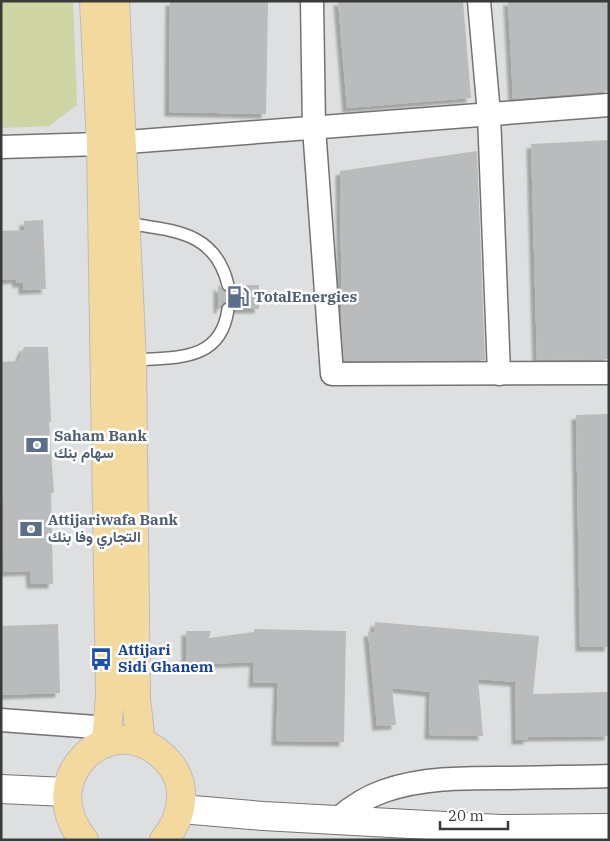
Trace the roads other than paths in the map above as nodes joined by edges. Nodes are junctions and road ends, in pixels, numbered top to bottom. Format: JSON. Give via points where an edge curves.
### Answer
{"nodes":[{"id":1,"x":94,"y":1,"type":"edge"},
{"id":2,"x":115,"y":1,"type":"edge"},
{"id":3,"x":312,"y":1,"type":"edge"},
{"id":4,"x":479,"y":1,"type":"edge"},
{"id":5,"x":609,"y":106,"type":"edge"},
{"id":6,"x":489,"y":114,"type":"junction"},
{"id":7,"x":314,"y":128,"type":"junction"},
{"id":8,"x":111,"y":143,"type":"junction"},
{"id":9,"x":1,"y":148,"type":"edge"},
{"id":10,"x":126,"y":223,"type":"junction"},
{"id":11,"x":228,"y":285,"type":"dead end"},
{"id":12,"x":228,"y":309,"type":"dead end"},
{"id":13,"x":132,"y":360,"type":"junction"},
{"id":14,"x":609,"y":373,"type":"edge"},
{"id":15,"x":499,"y":374,"type":"junction"},
{"id":16,"x":1,"y":720,"type":"edge"},
{"id":17,"x":107,"y":735,"type":"junction"},
{"id":18,"x":141,"y":743,"type":"junction"},
{"id":19,"x":609,"y":776,"type":"edge"},
{"id":20,"x":1,"y":789,"type":"edge"},
{"id":21,"x":66,"y":792,"type":"junction"},
{"id":22,"x":181,"y":809,"type":"junction"},
{"id":23,"x":336,"y":820,"type":"junction"},
{"id":24,"x":609,"y":828,"type":"edge"},
{"id":25,"x":391,"y":831,"type":"edge"},
{"id":26,"x":84,"y":840,"type":"edge"},
{"id":27,"x":164,"y":840,"type":"edge"}],
"edges":[{"from":1,"to":8,"type":"main road"},
{"from":2,"to":8,"type":"main road"},
{"from":3,"to":7,"type":"street"},
{"from":4,"to":6,"type":"street"},
{"from":5,"to":6,"type":"street"},
{"from":6,"to":7,"type":"street"},
{"from":6,"to":15,"type":"street"},
{"from":7,"to":8,"type":"street"},
{"from":7,"to":15,"type":"street","via":[[332,374]]},
{"from":8,"to":9,"type":"street"},
{"from":8,"to":10,"type":"main road"},
{"from":8,"to":17,"type":"main road","via":[[110,686]]},
{"from":10,"to":11,"type":"lane","via":[[194,237],[213,252]]},
{"from":10,"to":13,"type":"main road"},
{"from":12,"to":13,"type":"lane","via":[[222,332],[206,349],[183,357]]},
{"from":13,"to":18,"type":"main road","via":[[136,689]]},
{"from":14,"to":15,"type":"street"},
{"from":16,"to":17,"type":"street"},
{"from":17,"to":18,"type":"main road"},
{"from":17,"to":21,"type":"main road","via":[[79,761]]},
{"from":18,"to":22,"type":"main road","via":[[154,749],[174,769],[180,788]]},
{"from":19,"to":23,"type":"street","via":[[417,782],[374,795]]},
{"from":20,"to":21,"type":"street"},
{"from":21,"to":26,"type":"main road","via":[[70,818]]},
{"from":22,"to":23,"type":"street"},
{"from":22,"to":27,"type":"main road","via":[[172,831]]},
{"from":23,"to":25,"type":"street"},
{"from":24,"to":25,"type":"street"}]}
